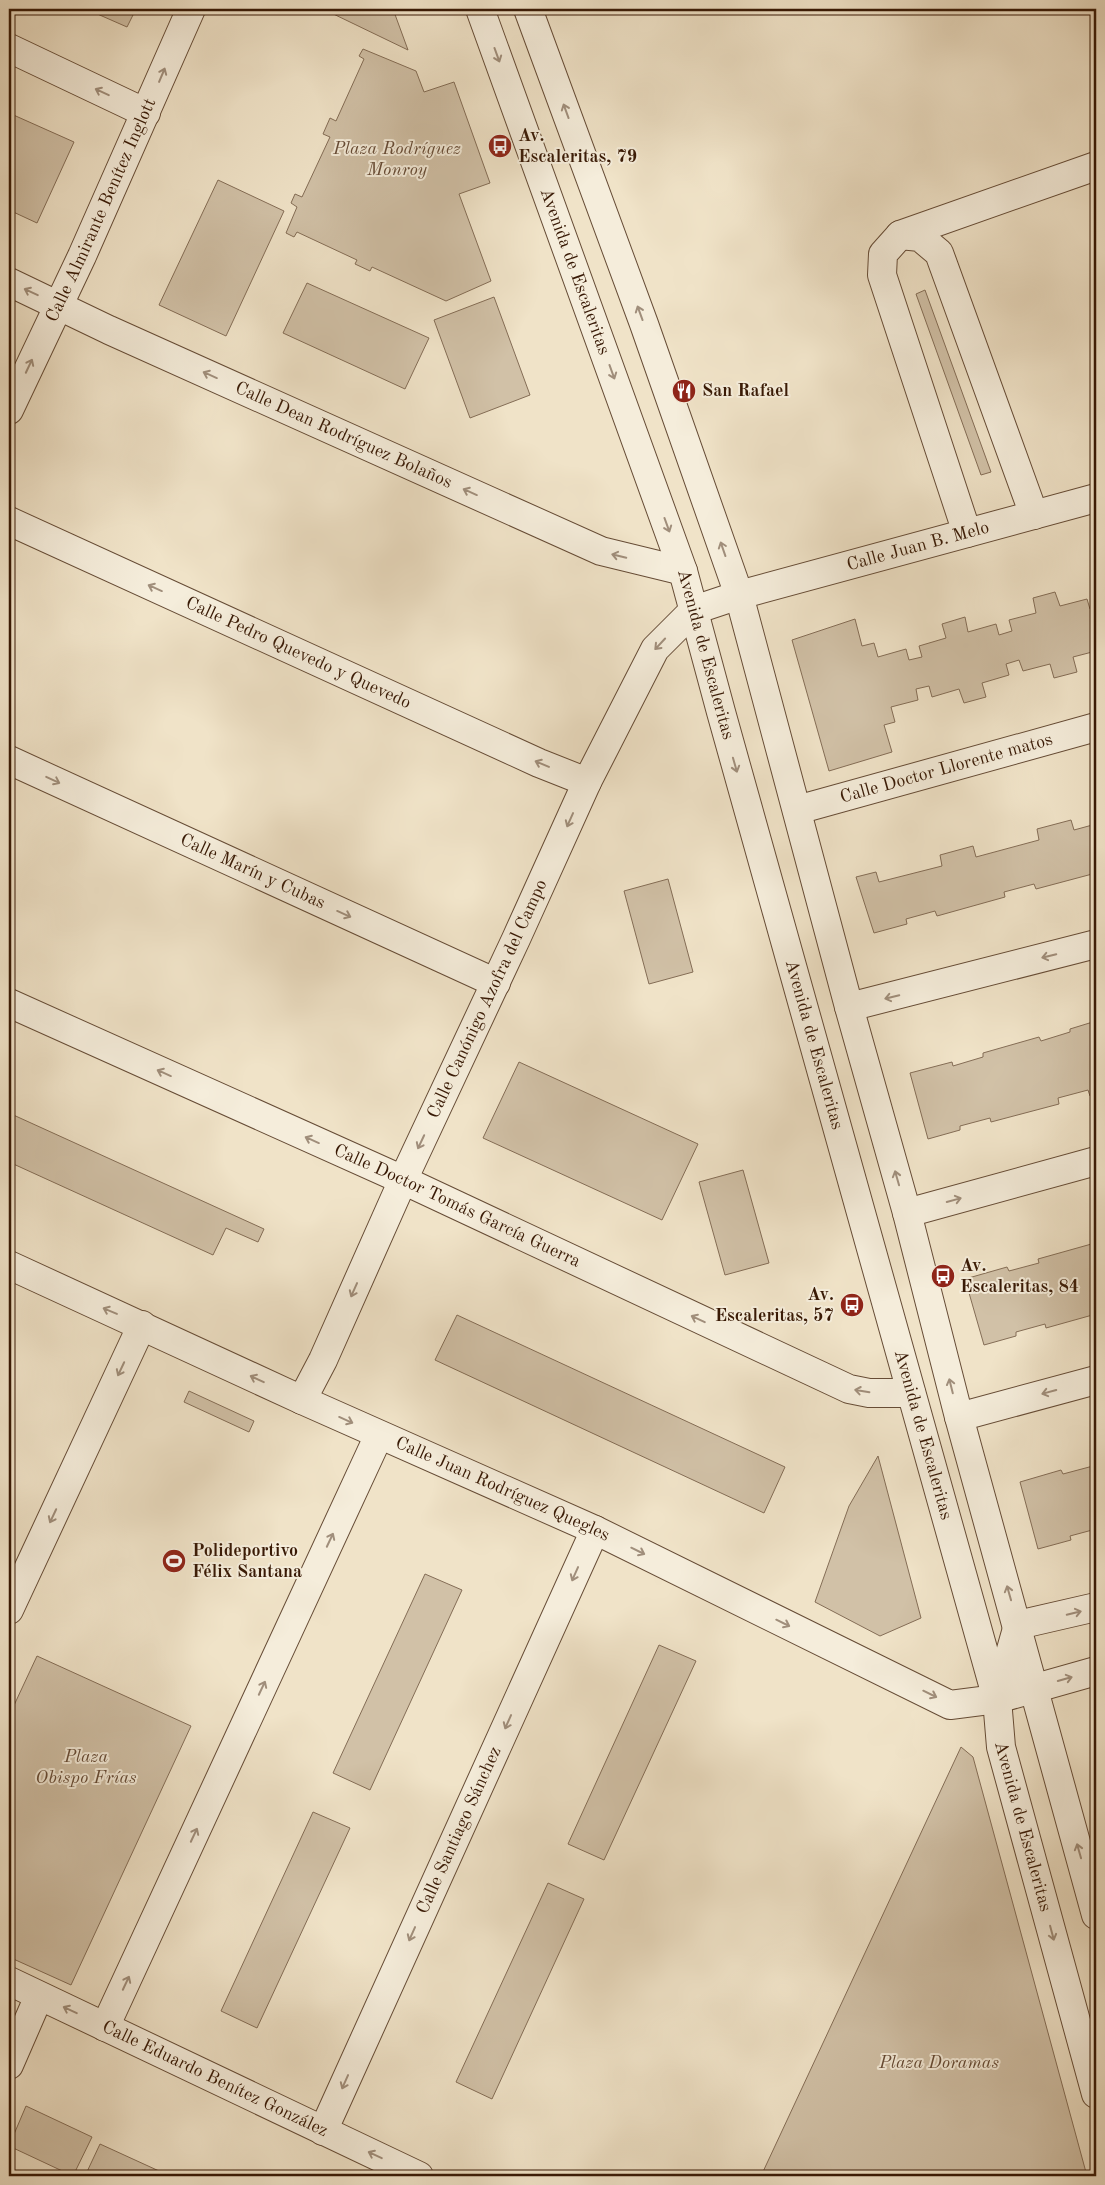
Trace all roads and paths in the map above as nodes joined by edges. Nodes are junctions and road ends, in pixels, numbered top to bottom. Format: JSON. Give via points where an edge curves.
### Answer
{"nodes":[{"id":1,"x":191,"y":9,"type":"edge"},
{"id":2,"x":480,"y":9,"type":"edge"},
{"id":3,"x":528,"y":9,"type":"edge"},
{"id":4,"x":9,"y":48,"type":"edge"},
{"id":5,"x":146,"y":113,"type":"junction"},
{"id":6,"x":1096,"y":166,"type":"edge"},
{"id":7,"x":900,"y":235,"type":"junction"},
{"id":8,"x":9,"y":282,"type":"edge"},
{"id":9,"x":58,"y":304,"type":"junction"},
{"id":10,"x":9,"y":410,"type":"edge"},
{"id":11,"x":1096,"y":498,"type":"edge"},
{"id":12,"x":1034,"y":515,"type":"junction"},
{"id":13,"x":9,"y":521,"type":"edge"},
{"id":14,"x":967,"y":533,"type":"junction"},
{"id":15,"x":683,"y":571,"type":"junction"},
{"id":16,"x":739,"y":595,"type":"junction"},
{"id":17,"x":694,"y":610,"type":"junction"},
{"id":18,"x":1096,"y":727,"type":"edge"},
{"id":19,"x":9,"y":760,"type":"edge"},
{"id":20,"x":587,"y":782,"type":"junction"},
{"id":21,"x":797,"y":810,"type":"junction"},
{"id":22,"x":1096,"y":944,"type":"edge"},
{"id":23,"x":496,"y":982,"type":"junction"},
{"id":24,"x":9,"y":1003,"type":"edge"},
{"id":25,"x":849,"y":1007,"type":"junction"},
{"id":26,"x":1096,"y":1161,"type":"edge"},
{"id":27,"x":403,"y":1180,"type":"junction"},
{"id":28,"x":907,"y":1213,"type":"junction"},
{"id":29,"x":9,"y":1265,"type":"edge"},
{"id":30,"x":142,"y":1325,"type":"junction"},
{"id":31,"x":1096,"y":1380,"type":"edge"},
{"id":32,"x":911,"y":1393,"type":"junction"},
{"id":33,"x":302,"y":1400,"type":"junction"},
{"id":34,"x":959,"y":1417,"type":"junction"},
{"id":35,"x":379,"y":1435,"type":"junction"},
{"id":36,"x":595,"y":1530,"type":"junction"},
{"id":37,"x":1096,"y":1607,"type":"edge"},
{"id":38,"x":9,"y":1610,"type":"edge"},
{"id":39,"x":1018,"y":1625,"type":"junction"},
{"id":40,"x":1096,"y":1671,"type":"edge"},
{"id":41,"x":1034,"y":1688,"type":"junction"},
{"id":42,"x":997,"y":1699,"type":"junction"},
{"id":43,"x":1096,"y":1915,"type":"edge"},
{"id":44,"x":9,"y":1981,"type":"edge"},
{"id":45,"x":39,"y":1996,"type":"junction"},
{"id":46,"x":106,"y":2027,"type":"junction"},
{"id":47,"x":9,"y":2066,"type":"edge"},
{"id":48,"x":1096,"y":2094,"type":"edge"},
{"id":49,"x":323,"y":2131,"type":"junction"},
{"id":50,"x":419,"y":2176,"type":"edge"}],
"edges":[{"from":5,"to":1,"type":"street","name":"Calle Almirante Benítez Inglott","one_way":true},
{"from":2,"to":15,"type":"street","name":"Avenida de Escaleritas","one_way":true},
{"from":16,"to":3,"type":"street","one_way":true},
{"from":5,"to":4,"type":"street","one_way":true},
{"from":5,"to":9,"type":"street","name":"Calle Almirante Benítez Inglott"},
{"from":6,"to":7,"type":"street"},
{"from":7,"to":12,"type":"street","via":[[920,237],[939,252]]},
{"from":7,"to":14,"type":"street","via":[[883,254],[882,276]]},
{"from":9,"to":8,"type":"street","name":"Calle Dean Rodríguez Bolaños","one_way":true},
{"from":10,"to":9,"type":"street","name":"Calle Almirante Benítez Inglott","one_way":true},
{"from":15,"to":9,"type":"street","name":"Calle Dean Rodríguez Bolaños","one_way":true,"via":[[601,551],[109,330]]},
{"from":11,"to":12,"type":"street","name":"Calle Juan B. Melo"},
{"from":12,"to":14,"type":"street","name":"Calle Juan B. Melo"},
{"from":20,"to":13,"type":"street","name":"Calle Pedro Quevedo y Quevedo","one_way":true,"via":[[521,755]]},
{"from":14,"to":16,"type":"street","name":"Calle Juan B. Melo"},
{"from":15,"to":17,"type":"street","name":"Avenida de Escaleritas"},
{"from":16,"to":17,"type":"street","name":"Calle Juan B. Melo"},
{"from":16,"to":21,"type":"street"},
{"from":17,"to":20,"type":"street","name":"Calle Canónigo Azofra del Campo","one_way":true,"via":[[654,648]]},
{"from":17,"to":32,"type":"street","name":"Avenida de Escaleritas","one_way":true},
{"from":18,"to":21,"type":"street","name":"Calle Doctor Llorente matos"},
{"from":19,"to":23,"type":"street","name":"Calle Marín y Cubas","one_way":true},
{"from":20,"to":23,"type":"street","name":"Calle Canónigo Azofra del Campo","one_way":true},
{"from":21,"to":25,"type":"street"},
{"from":22,"to":25,"type":"street","one_way":true},
{"from":23,"to":27,"type":"street","name":"Calle Canónigo Azofra del Campo","one_way":true},
{"from":27,"to":24,"type":"street","name":"Calle Doctor Tomás García Guerra","one_way":true},
{"from":28,"to":25,"type":"street","one_way":true},
{"from":28,"to":26,"type":"street","one_way":true},
{"from":32,"to":27,"type":"street","name":"Calle Doctor Tomás García Guerra","one_way":true,"via":[[869,1393],[848,1389]]},
{"from":27,"to":33,"type":"street","name":"Calle Canónigo Azofra del Campo","one_way":true},
{"from":34,"to":28,"type":"street","one_way":true},
{"from":30,"to":29,"type":"street","name":"Calle Juan Rodríguez Quegles","one_way":true},
{"from":33,"to":30,"type":"street","name":"Calle Juan Rodríguez Quegles","one_way":true},
{"from":30,"to":38,"type":"street","one_way":true},
{"from":31,"to":34,"type":"street","one_way":true},
{"from":32,"to":42,"type":"street","name":"Avenida de Escaleritas"},
{"from":33,"to":35,"type":"street","name":"Calle Juan Rodríguez Quegles","one_way":true},
{"from":39,"to":34,"type":"street","one_way":true},
{"from":35,"to":36,"type":"street","name":"Calle Juan Rodríguez Quegles"},
{"from":46,"to":35,"type":"street","one_way":true},
{"from":36,"to":42,"type":"street","name":"Calle Juan Rodríguez Quegles","one_way":true,"via":[[950,1705]]},
{"from":36,"to":49,"type":"street","name":"Calle Santiago Sánchez","one_way":true},
{"from":39,"to":37,"type":"street","one_way":true},
{"from":39,"to":41,"type":"street"},
{"from":39,"to":42,"type":"street"},
{"from":41,"to":40,"type":"street","name":"Calle Juan Rodríguez Quegles","one_way":true},
{"from":41,"to":42,"type":"street","name":"Calle Juan Rodríguez Quegles"},
{"from":43,"to":41,"type":"street","one_way":true},
{"from":42,"to":48,"type":"street","name":"Avenida de Escaleritas","one_way":true,"via":[[1001,1747]]},
{"from":44,"to":45,"type":"street","name":"Calle Eduardo Benítez González"},
{"from":46,"to":45,"type":"street","name":"Calle Eduardo Benítez González","one_way":true},
{"from":45,"to":47,"type":"street"},
{"from":46,"to":49,"type":"street","name":"Calle Eduardo Benítez González"},
{"from":50,"to":49,"type":"street","name":"Calle Eduardo Benítez González","one_way":true}]}
